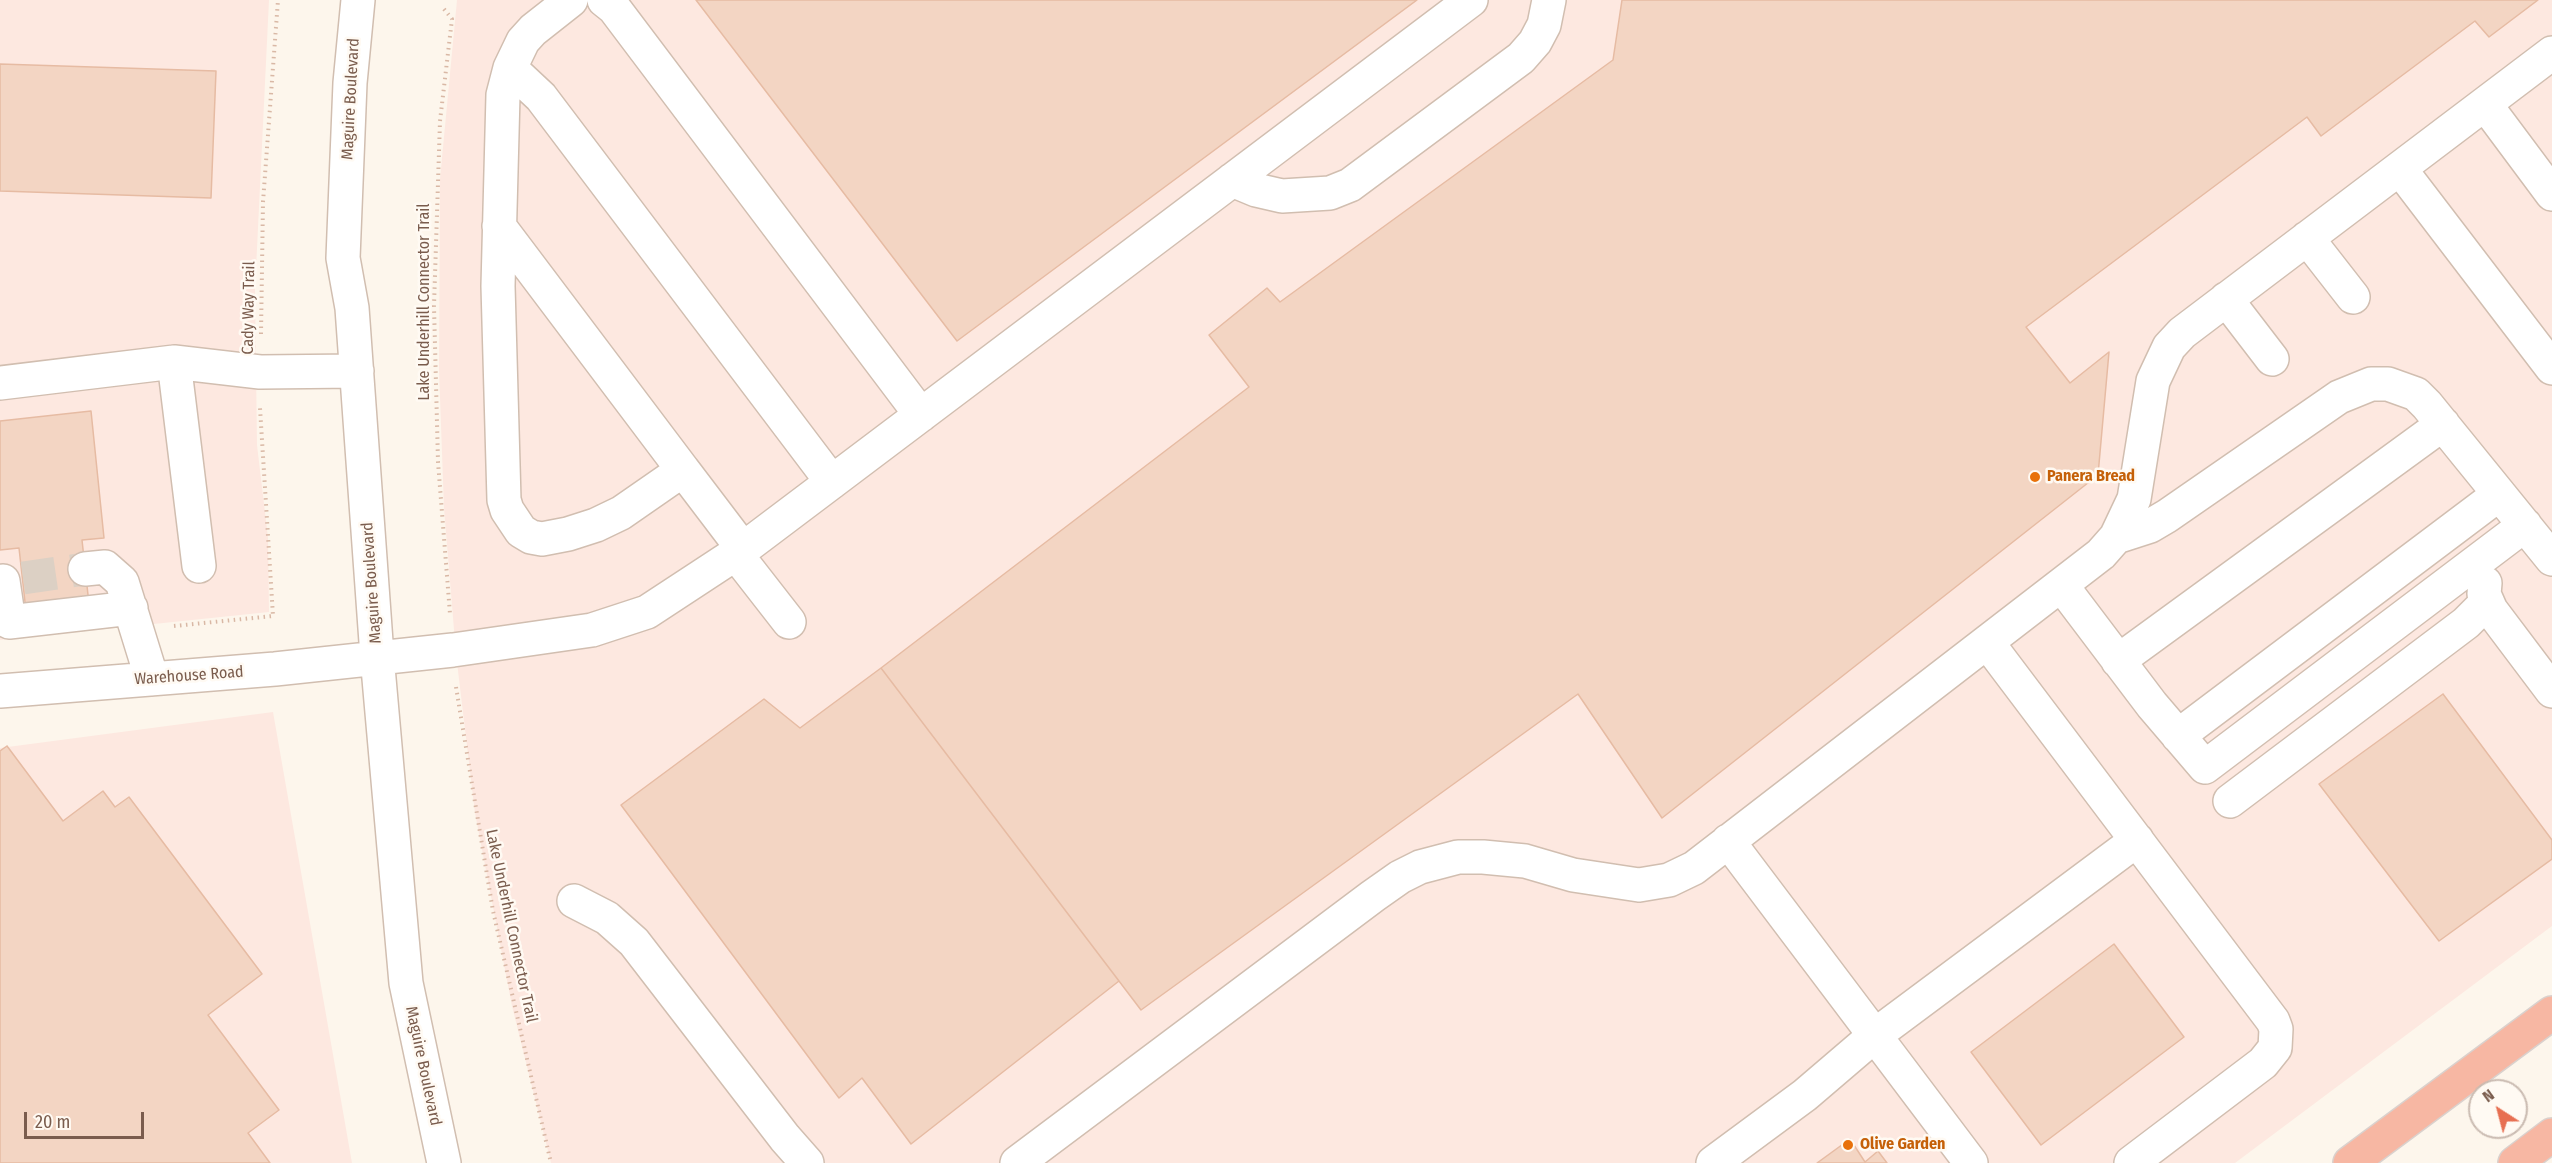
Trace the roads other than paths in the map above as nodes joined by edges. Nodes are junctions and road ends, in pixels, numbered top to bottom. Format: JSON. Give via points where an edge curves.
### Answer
{"nodes":[{"id":1,"x":358,"y":0,"type":"edge"},
{"id":2,"x":571,"y":0,"type":"edge"},
{"id":3,"x":604,"y":0,"type":"edge"},
{"id":4,"x":1471,"y":0,"type":"edge"},
{"id":5,"x":1549,"y":0,"type":"edge"},
{"id":6,"x":2552,"y":53,"type":"edge"},
{"id":7,"x":510,"y":68,"type":"junction"},
{"id":8,"x":2485,"y":104,"type":"junction"},
{"id":9,"x":2400,"y":169,"type":"junction"},
{"id":10,"x":1232,"y":180,"type":"junction"},
{"id":11,"x":2552,"y":194,"type":"edge"},
{"id":12,"x":499,"y":226,"type":"junction"},
{"id":13,"x":2307,"y":238,"type":"junction"},
{"id":14,"x":2354,"y":297,"type":"dead end"},
{"id":15,"x":2226,"y":299,"type":"junction"},
{"id":16,"x":2272,"y":359,"type":"dead end"},
{"id":17,"x":174,"y":362,"type":"junction"},
{"id":18,"x":2552,"y":368,"type":"edge"},
{"id":19,"x":357,"y":371,"type":"junction"},
{"id":20,"x":0,"y":383,"type":"edge"},
{"id":21,"x":921,"y":415,"type":"junction"},
{"id":22,"x":2443,"y":424,"type":"junction"},
{"id":23,"x":683,"y":470,"type":"junction"},
{"id":24,"x":832,"y":482,"type":"junction"},
{"id":25,"x":2529,"y":525,"type":"edge"},
{"id":26,"x":2116,"y":537,"type":"junction"},
{"id":27,"x":740,"y":551,"type":"junction"},
{"id":28,"x":199,"y":566,"type":"dead end"},
{"id":29,"x":85,"y":569,"type":"tunnel mouth"},
{"id":30,"x":8,"y":580,"type":"edge"},
{"id":31,"x":2062,"y":586,"type":"junction"},
{"id":32,"x":2486,"y":593,"type":"junction"},
{"id":33,"x":131,"y":608,"type":"junction"},
{"id":34,"x":789,"y":622,"type":"dead end"},
{"id":35,"x":1987,"y":642,"type":"junction"},
{"id":36,"x":377,"y":656,"type":"junction"},
{"id":37,"x":2118,"y":661,"type":"junction"},
{"id":38,"x":152,"y":679,"type":"junction"},
{"id":39,"x":0,"y":691,"type":"edge"},
{"id":40,"x":2552,"y":691,"type":"edge"},
{"id":41,"x":2204,"y":768,"type":"junction"},
{"id":42,"x":2137,"y":840,"type":"junction"},
{"id":43,"x":1728,"y":841,"type":"junction"},
{"id":44,"x":574,"y":901,"type":"dead end"},
{"id":45,"x":2552,"y":1013,"type":"edge"},
{"id":46,"x":1874,"y":1036,"type":"junction"},
{"id":47,"x":2552,"y":1135,"type":"edge"},
{"id":48,"x":2361,"y":1158,"type":"edge"},
{"id":49,"x":444,"y":1163,"type":"edge"},
{"id":50,"x":807,"y":1163,"type":"edge"},
{"id":51,"x":1017,"y":1163,"type":"edge"},
{"id":52,"x":1713,"y":1163,"type":"edge"},
{"id":53,"x":1971,"y":1163,"type":"edge"},
{"id":54,"x":2131,"y":1163,"type":"edge"},
{"id":55,"x":2515,"y":1163,"type":"edge"}],
"edges":[{"from":1,"to":19,"type":"street","name":"Maguire Boulevard","via":[[350,83],[343,258]]},
{"from":2,"to":7,"type":"street","via":[[533,30],[519,47]]},
{"from":3,"to":21,"type":"street","via":[[614,8]]},
{"from":4,"to":10,"type":"street","name":"Warehouse Road"},
{"from":5,"to":10,"type":"street","via":[[1544,25],[1521,58],[1350,185],[1330,193],[1282,196]]},
{"from":6,"to":8,"type":"street"},
{"from":7,"to":12,"type":"street","via":[[501,108]]},
{"from":7,"to":24,"type":"street","via":[[541,97]]},
{"from":8,"to":9,"type":"street"},
{"from":8,"to":11,"type":"street"},
{"from":9,"to":13,"type":"street"},
{"from":9,"to":18,"type":"street"},
{"from":10,"to":21,"type":"street","name":"Warehouse Road"},
{"from":12,"to":23,"type":"street"},
{"from":12,"to":23,"type":"street","via":[[504,500],[513,520],[531,537],[568,534],[632,507]]},
{"from":13,"to":14,"type":"street"},
{"from":13,"to":15,"type":"street"},
{"from":15,"to":16,"type":"street"},
{"from":15,"to":26,"type":"street","via":[[2182,333],[2159,364],[2134,499]]},
{"from":17,"to":19,"type":"street","via":[[260,372]]},
{"from":17,"to":20,"type":"street"},
{"from":17,"to":28,"type":"street"},
{"from":19,"to":36,"type":"street","name":"Maguire Boulevard"},
{"from":21,"to":24,"type":"street","name":"Warehouse Road"},
{"from":22,"to":25,"type":"street"},
{"from":22,"to":26,"type":"street","via":[[2416,394],[2403,387],[2371,384],[2355,389],[2321,408],[2167,516]]},
{"from":22,"to":37,"type":"street"},
{"from":23,"to":27,"type":"street"},
{"from":24,"to":27,"type":"street","name":"Warehouse Road"},
{"from":25,"to":32,"type":"street","via":[[2497,566]]},
{"from":25,"to":41,"type":"street"},
{"from":26,"to":31,"type":"street"},
{"from":27,"to":34,"type":"street"},
{"from":27,"to":36,"type":"street","name":"Warehouse Road","via":[[646,612],[592,630],[453,650]]},
{"from":29,"to":33,"type":"street","via":[[105,567],[122,582]]},
{"from":30,"to":33,"type":"street","via":[[9,622]]},
{"from":31,"to":35,"type":"street"},
{"from":31,"to":37,"type":"street"},
{"from":32,"to":40,"type":"street"},
{"from":32,"to":41,"type":"street"},
{"from":33,"to":38,"type":"street"},
{"from":35,"to":42,"type":"street"},
{"from":35,"to":43,"type":"street"},
{"from":36,"to":38,"type":"street","name":"Warehouse Road"},
{"from":36,"to":49,"type":"street","name":"Maguire Boulevard","via":[[406,983]]},
{"from":37,"to":41,"type":"street"},
{"from":38,"to":39,"type":"street","name":"Warehouse Road"},
{"from":42,"to":46,"type":"street"},
{"from":42,"to":54,"type":"street","via":[[2273,1021],[2277,1038],[2270,1057]]},
{"from":43,"to":46,"type":"street"},
{"from":43,"to":51,"type":"street","via":[[1688,871],[1655,884],[1621,884],[1525,861],[1483,857],[1448,859],[1420,867],[1373,896]]},
{"from":44,"to":50,"type":"street","via":[[607,918],[634,942]]},
{"from":45,"to":48,"type":"highway"},
{"from":46,"to":52,"type":"street","via":[[1805,1095]]},
{"from":46,"to":53,"type":"street"},
{"from":47,"to":55,"type":"highway"}]}
